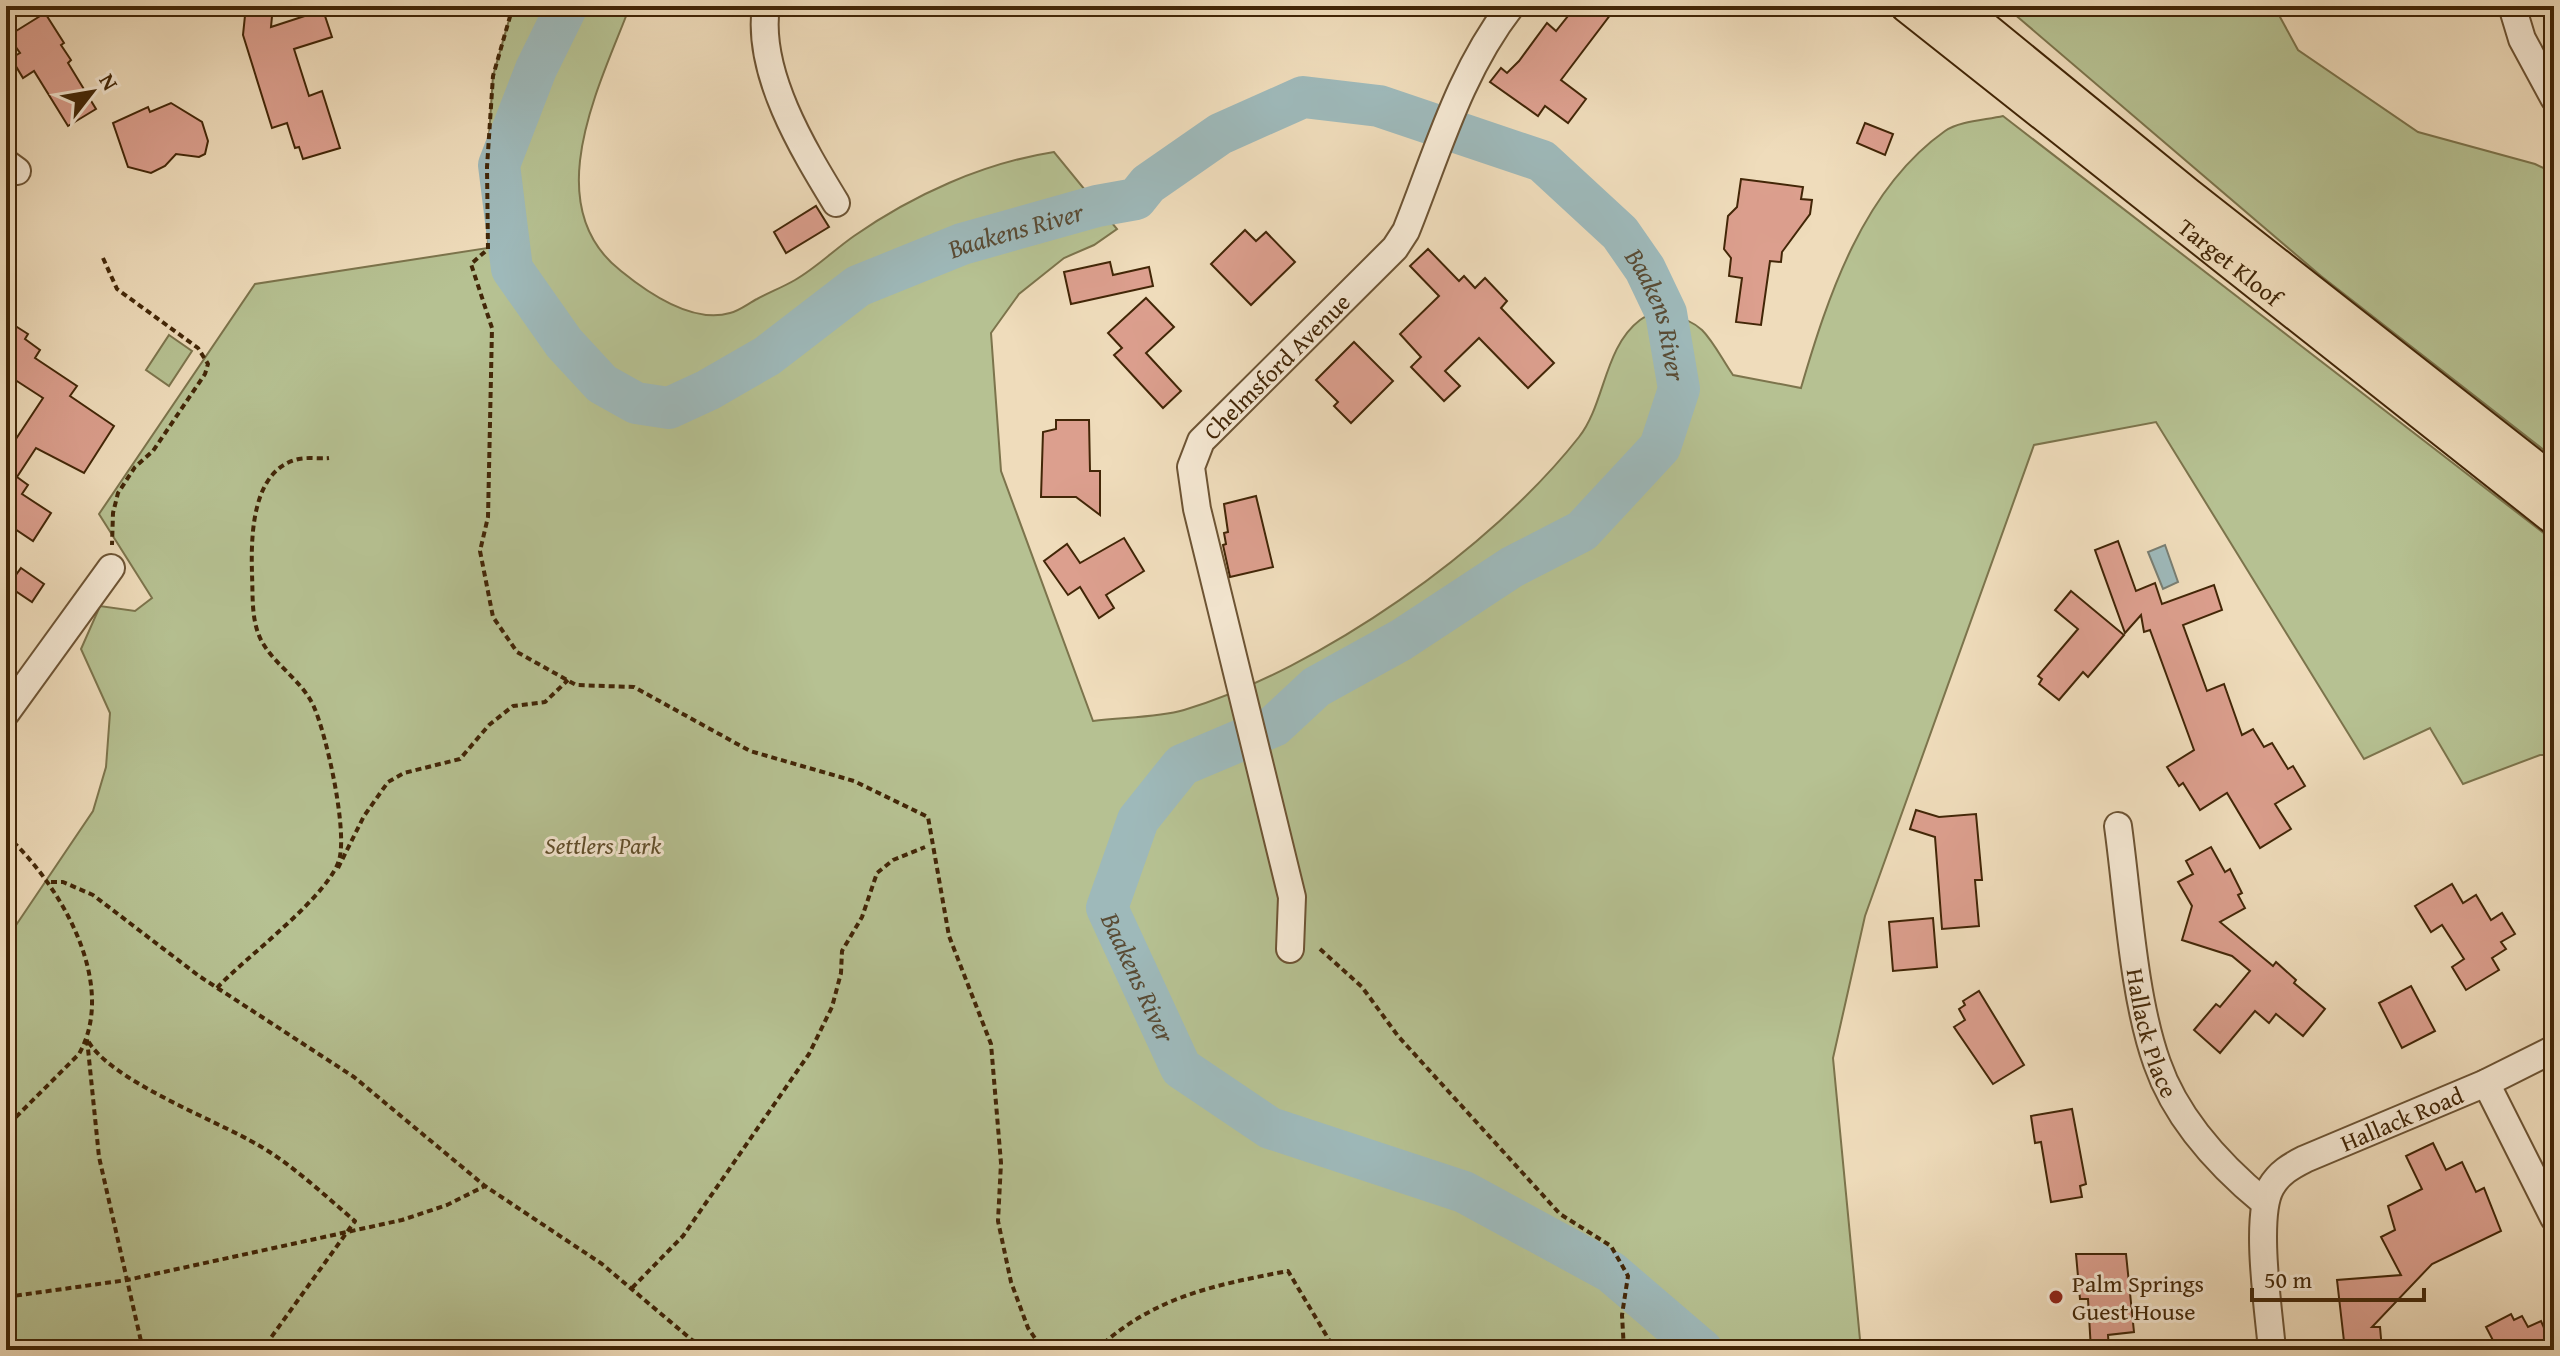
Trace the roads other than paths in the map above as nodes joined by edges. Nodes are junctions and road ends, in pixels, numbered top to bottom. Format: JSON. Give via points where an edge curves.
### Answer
{"nodes":[{"id":1,"x":766,"y":6,"type":"edge"},
{"id":2,"x":1511,"y":6,"type":"edge"},
{"id":3,"x":1907,"y":6,"type":"edge"},
{"id":4,"x":2512,"y":6,"type":"edge"},
{"id":5,"x":1959,"y":20,"type":"edge"},
{"id":6,"x":2554,"y":98,"type":"edge"},
{"id":7,"x":836,"y":203,"type":"dead end"},
{"id":8,"x":2554,"y":482,"type":"edge"},
{"id":9,"x":2554,"y":518,"type":"edge"},
{"id":10,"x":111,"y":568,"type":"road end"},
{"id":11,"x":6,"y":713,"type":"edge"},
{"id":12,"x":2118,"y":826,"type":"dead end"},
{"id":13,"x":1290,"y":949,"type":"dead end"},
{"id":14,"x":2554,"y":1049,"type":"edge"},
{"id":15,"x":2486,"y":1083,"type":"junction"},
{"id":16,"x":2265,"y":1203,"type":"junction"},
{"id":17,"x":2554,"y":1218,"type":"edge"},
{"id":18,"x":2272,"y":1350,"type":"edge"}],
"edges":[{"from":1,"to":7,"type":"street","via":[[770,66],[799,143]]},
{"from":2,"to":13,"type":"street","name":"Chelmsford Avenue","via":[[1483,44],[1459,91],[1395,248],[1238,404],[1195,453],[1191,467],[1292,897]]},
{"from":3,"to":5,"type":"main road","name":"Target Kloof"},
{"from":4,"to":6,"type":"street","via":[[2522,39]]},
{"from":5,"to":8,"type":"main road","name":"Target Kloof"},
{"from":5,"to":9,"type":"main road","name":"Target Kloof"},
{"from":10,"to":11,"type":"street"},
{"from":12,"to":16,"type":"street","name":"Hallack Place","via":[[2144,1017],[2157,1063],[2182,1114],[2237,1180]]},
{"from":14,"to":15,"type":"street","name":"Hallack Road"},
{"from":15,"to":16,"type":"street","name":"Hallack Road","via":[[2293,1165]]},
{"from":15,"to":17,"type":"street"},
{"from":16,"to":18,"type":"street"}]}
